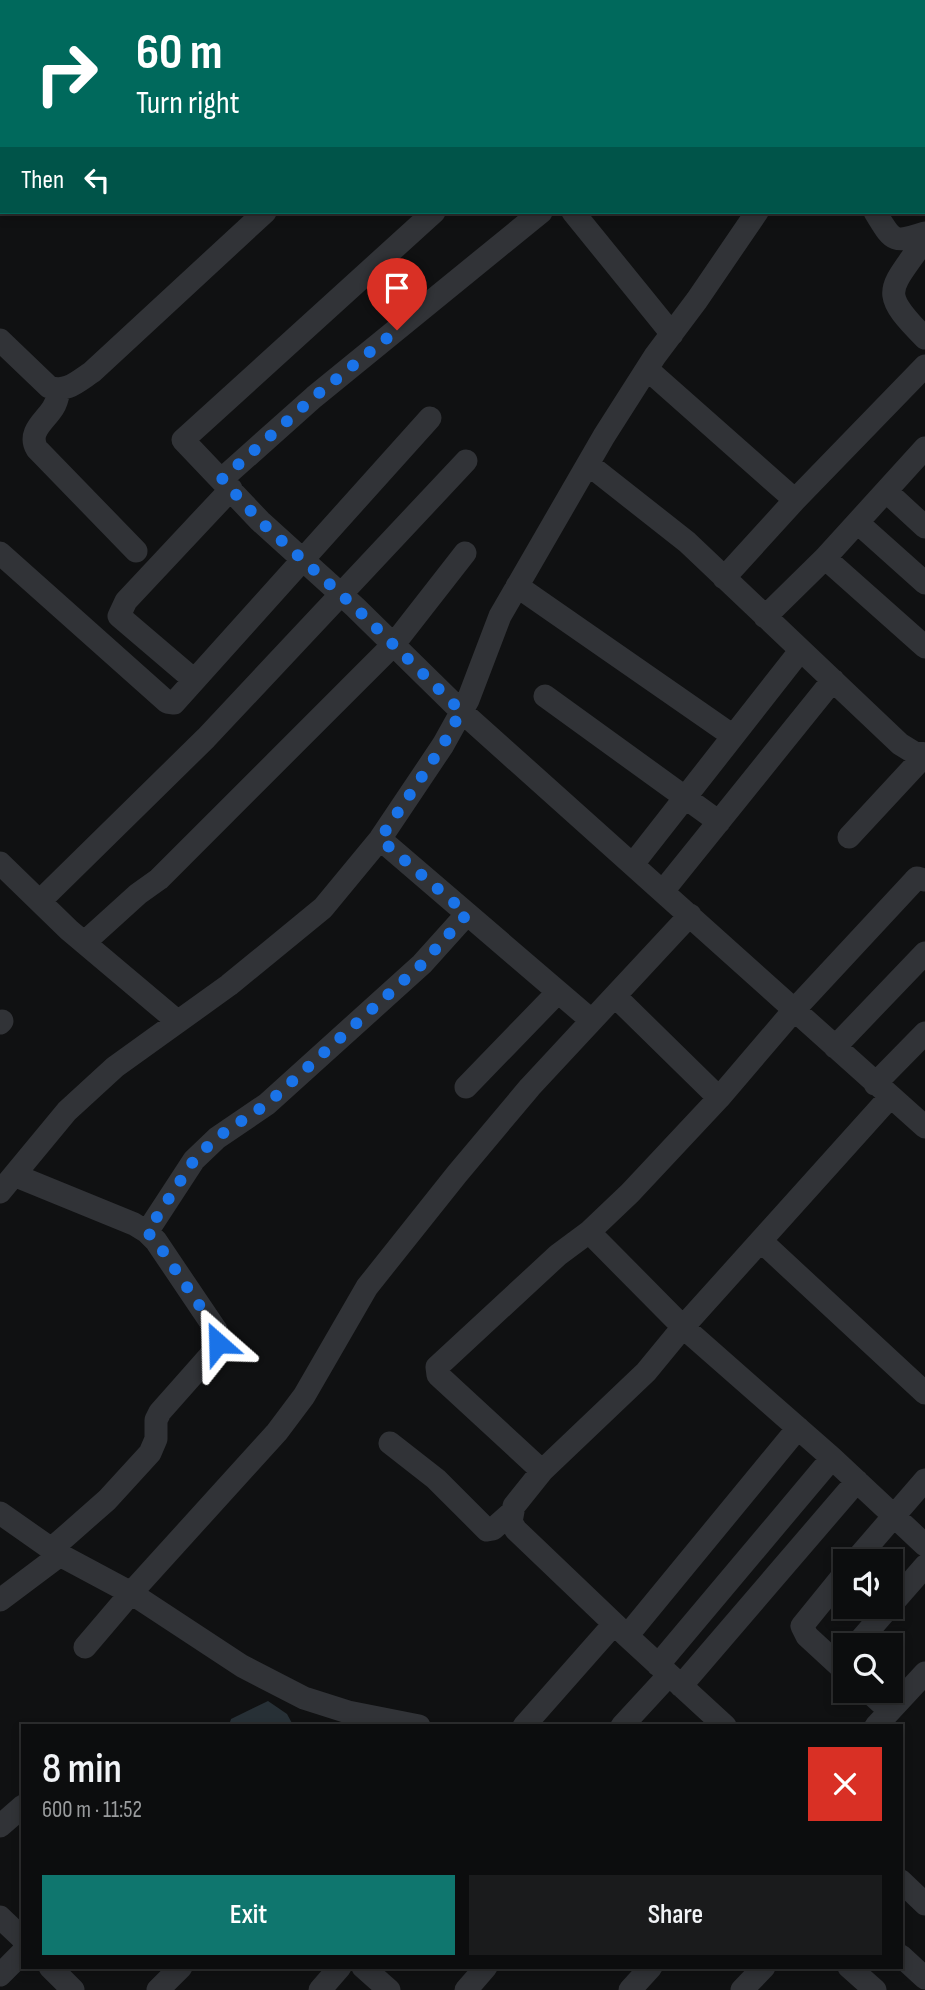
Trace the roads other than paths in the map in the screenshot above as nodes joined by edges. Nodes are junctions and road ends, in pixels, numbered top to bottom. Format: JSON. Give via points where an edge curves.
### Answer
{"nodes":[{"id":1,"x":263,"y":214,"type":"edge"},
{"id":2,"x":433,"y":214,"type":"edge"},
{"id":3,"x":539,"y":214,"type":"edge"},
{"id":4,"x":575,"y":214,"type":"edge"},
{"id":5,"x":756,"y":214,"type":"edge"},
{"id":6,"x":877,"y":214,"type":"edge"},
{"id":7,"x":925,"y":233,"type":"edge"},
{"id":8,"x":925,"y":239,"type":"edge"},
{"id":9,"x":672,"y":334,"type":"junction"},
{"id":10,"x":925,"y":338,"type":"edge"},
{"id":11,"x":0,"y":340,"type":"edge"},
{"id":12,"x":925,"y":366,"type":"edge"},
{"id":13,"x":647,"y":369,"type":"junction"},
{"id":14,"x":59,"y":390,"type":"junction"},
{"id":15,"x":430,"y":418,"type":"dead end"},
{"id":16,"x":925,"y":449,"type":"edge"},
{"id":17,"x":466,"y":461,"type":"dead end"},
{"id":18,"x":588,"y":464,"type":"junction"},
{"id":19,"x":226,"y":484,"type":"junction"},
{"id":20,"x":887,"y":492,"type":"junction"},
{"id":21,"x":795,"y":500,"type":"junction"},
{"id":22,"x":858,"y":523,"type":"junction"},
{"id":23,"x":925,"y":527,"type":"edge"},
{"id":24,"x":136,"y":551,"type":"dead end"},
{"id":25,"x":0,"y":553,"type":"edge"},
{"id":26,"x":465,"y":553,"type":"dead end"},
{"id":27,"x":825,"y":558,"type":"junction"},
{"id":28,"x":301,"y":560,"type":"junction"},
{"id":29,"x":724,"y":578,"type":"junction"},
{"id":30,"x":925,"y":583,"type":"edge"},
{"id":31,"x":517,"y":586,"type":"junction"},
{"id":32,"x":342,"y":596,"type":"junction"},
{"id":33,"x":765,"y":617,"type":"junction"},
{"id":34,"x":394,"y":644,"type":"junction"},
{"id":35,"x":925,"y":647,"type":"edge"},
{"id":36,"x":800,"y":651,"type":"junction"},
{"id":37,"x":194,"y":680,"type":"junction"},
{"id":38,"x":832,"y":680,"type":"junction"},
{"id":39,"x":545,"y":695,"type":"dead end"},
{"id":40,"x":461,"y":711,"type":"junction"},
{"id":41,"x":733,"y":736,"type":"junction"},
{"id":42,"x":925,"y":754,"type":"edge"},
{"id":43,"x":685,"y":798,"type":"junction"},
{"id":44,"x":719,"y":822,"type":"junction"},
{"id":45,"x":849,"y":837,"type":"dead end"},
{"id":46,"x":380,"y":839,"type":"junction"},
{"id":47,"x":0,"y":863,"type":"edge"},
{"id":48,"x":634,"y":864,"type":"junction"},
{"id":49,"x":925,"y":880,"type":"edge"},
{"id":50,"x":663,"y":891,"type":"junction"},
{"id":51,"x":40,"y":901,"type":"junction"},
{"id":52,"x":467,"y":914,"type":"junction"},
{"id":53,"x":690,"y":915,"type":"junction"},
{"id":54,"x":85,"y":942,"type":"junction"},
{"id":55,"x":925,"y":953,"type":"edge"},
{"id":56,"x":558,"y":992,"type":"junction"},
{"id":57,"x":615,"y":996,"type":"junction"},
{"id":58,"x":795,"y":1009,"type":"junction"},
{"id":59,"x":591,"y":1020,"type":"junction"},
{"id":60,"x":177,"y":1021,"type":"junction"},
{"id":61,"x":925,"y":1033,"type":"edge"},
{"id":62,"x":835,"y":1047,"type":"junction"},
{"id":63,"x":466,"y":1087,"type":"dead end"},
{"id":64,"x":882,"y":1090,"type":"junction"},
{"id":65,"x":719,"y":1098,"type":"junction"},
{"id":66,"x":921,"y":1118,"type":"edge"},
{"id":67,"x":7,"y":1184,"type":"edge"},
{"id":68,"x":147,"y":1232,"type":"junction"},
{"id":69,"x":589,"y":1232,"type":"junction"},
{"id":70,"x":761,"y":1241,"type":"junction"},
{"id":71,"x":683,"y":1327,"type":"junction"},
{"id":72,"x":925,"y":1393,"type":"edge"},
{"id":73,"x":798,"y":1428,"type":"junction"},
{"id":74,"x":390,"y":1443,"type":"dead end"},
{"id":75,"x":832,"y":1458,"type":"junction"},
{"id":76,"x":542,"y":1471,"type":"junction"},
{"id":77,"x":925,"y":1480,"type":"edge"},
{"id":78,"x":857,"y":1481,"type":"junction"},
{"id":79,"x":0,"y":1513,"type":"edge"},
{"id":80,"x":511,"y":1514,"type":"junction"},
{"id":81,"x":893,"y":1516,"type":"junction"},
{"id":82,"x":925,"y":1545,"type":"edge"},
{"id":83,"x":865,"y":1549,"type":"edge"},
{"id":84,"x":60,"y":1555,"type":"junction"},
{"id":85,"x":925,"y":1566,"type":"edge"},
{"id":86,"x":833,"y":1588,"type":"edge"},
{"id":87,"x":903,"y":1591,"type":"edge"},
{"id":88,"x":131,"y":1593,"type":"junction"},
{"id":89,"x":0,"y":1601,"type":"edge"},
{"id":90,"x":879,"y":1619,"type":"edge"},
{"id":91,"x":620,"y":1630,"type":"junction"},
{"id":92,"x":866,"y":1633,"type":"edge"},
{"id":93,"x":85,"y":1647,"type":"dead end"},
{"id":94,"x":833,"y":1656,"type":"edge"},
{"id":95,"x":925,"y":1673,"type":"edge"},
{"id":96,"x":670,"y":1676,"type":"junction"},
{"id":97,"x":883,"y":1718,"type":"edge"},
{"id":98,"x":713,"y":1722,"type":"edge"},
{"id":99,"x":409,"y":1724,"type":"edge"},
{"id":100,"x":526,"y":1724,"type":"edge"},
{"id":101,"x":624,"y":1724,"type":"edge"},
{"id":102,"x":21,"y":1808,"type":"edge"},
{"id":103,"x":0,"y":1826,"type":"edge"},
{"id":104,"x":0,"y":1917,"type":"edge"},
{"id":105,"x":21,"y":1937,"type":"edge"},
{"id":106,"x":21,"y":1954,"type":"edge"},
{"id":107,"x":903,"y":1958,"type":"edge"},
{"id":108,"x":52,"y":1969,"type":"edge"},
{"id":109,"x":179,"y":1969,"type":"edge"},
{"id":110,"x":338,"y":1969,"type":"edge"},
{"id":111,"x":365,"y":1969,"type":"edge"},
{"id":112,"x":484,"y":1969,"type":"edge"},
{"id":113,"x":649,"y":1969,"type":"edge"},
{"id":114,"x":851,"y":1969,"type":"edge"},
{"id":115,"x":0,"y":1975,"type":"edge"},
{"id":116,"x":925,"y":1978,"type":"edge"},
{"id":117,"x":73,"y":1990,"type":"edge"},
{"id":118,"x":158,"y":1990,"type":"edge"},
{"id":119,"x":320,"y":1990,"type":"edge"},
{"id":120,"x":389,"y":1990,"type":"edge"},
{"id":121,"x":466,"y":1990,"type":"edge"},
{"id":122,"x":630,"y":1990,"type":"edge"},
{"id":123,"x":875,"y":1990,"type":"edge"}],
"edges":[{"from":1,"to":14,"type":"street","via":[[92,372]]},
{"from":2,"to":19,"type":"street","via":[[183,440]]},
{"from":3,"to":19,"type":"street","via":[[314,397]]},
{"from":4,"to":9,"type":"street"},
{"from":5,"to":9,"type":"street"},
{"from":6,"to":7,"type":"street","via":[[897,239]]},
{"from":8,"to":10,"type":"street","via":[[892,293],[902,315]]},
{"from":9,"to":13,"type":"street"},
{"from":11,"to":14,"type":"street","via":[[49,387]]},
{"from":12,"to":21,"type":"street"},
{"from":13,"to":18,"type":"street"},
{"from":13,"to":21,"type":"street"},
{"from":14,"to":24,"type":"street","via":[[33,442]]},
{"from":15,"to":28,"type":"street"},
{"from":16,"to":20,"type":"street"},
{"from":17,"to":32,"type":"street"},
{"from":18,"to":29,"type":"street","via":[[658,517]]},
{"from":18,"to":31,"type":"street"},
{"from":19,"to":28,"type":"street"},
{"from":19,"to":37,"type":"street","via":[[119,615]]},
{"from":20,"to":22,"type":"street"},
{"from":20,"to":23,"type":"street"},
{"from":21,"to":29,"type":"street"},
{"from":22,"to":27,"type":"street"},
{"from":22,"to":30,"type":"street"},
{"from":25,"to":37,"type":"street","via":[[167,702],[174,704]]},
{"from":26,"to":34,"type":"street"},
{"from":27,"to":33,"type":"street"},
{"from":27,"to":35,"type":"street"},
{"from":28,"to":32,"type":"street"},
{"from":28,"to":37,"type":"street"},
{"from":29,"to":33,"type":"street"},
{"from":31,"to":40,"type":"street"},
{"from":31,"to":41,"type":"street"},
{"from":32,"to":34,"type":"street"},
{"from":32,"to":51,"type":"street"},
{"from":33,"to":36,"type":"street"},
{"from":34,"to":40,"type":"street"},
{"from":34,"to":54,"type":"street","via":[[159,879]]},
{"from":36,"to":38,"type":"street"},
{"from":36,"to":41,"type":"street"},
{"from":38,"to":42,"type":"street","via":[[900,744]]},
{"from":38,"to":44,"type":"street"},
{"from":39,"to":43,"type":"street"},
{"from":40,"to":46,"type":"street"},
{"from":40,"to":48,"type":"street"},
{"from":41,"to":43,"type":"street"},
{"from":42,"to":45,"type":"street"},
{"from":43,"to":44,"type":"street"},
{"from":43,"to":48,"type":"street"},
{"from":44,"to":50,"type":"street"},
{"from":46,"to":52,"type":"street"},
{"from":46,"to":60,"type":"street","via":[[323,908]]},
{"from":47,"to":51,"type":"street"},
{"from":48,"to":50,"type":"street"},
{"from":49,"to":58,"type":"street","via":[[917,878]]},
{"from":50,"to":53,"type":"street"},
{"from":51,"to":54,"type":"street"},
{"from":52,"to":56,"type":"street"},
{"from":52,"to":68,"type":"street","via":[[422,964],[267,1104],[201,1152]]},
{"from":53,"to":57,"type":"street"},
{"from":53,"to":58,"type":"street"},
{"from":54,"to":60,"type":"street"},
{"from":55,"to":62,"type":"street"},
{"from":56,"to":59,"type":"street"},
{"from":56,"to":63,"type":"street"},
{"from":57,"to":59,"type":"street"},
{"from":57,"to":65,"type":"street"},
{"from":58,"to":62,"type":"street"},
{"from":58,"to":65,"type":"street"},
{"from":59,"to":88,"type":"street","via":[[367,1287],[277,1432]]},
{"from":60,"to":67,"type":"street","via":[[115,1067],[67,1111]]},
{"from":61,"to":64,"type":"street"},
{"from":62,"to":64,"type":"street"},
{"from":64,"to":66,"type":"street"},
{"from":64,"to":70,"type":"street"},
{"from":65,"to":69,"type":"street"},
{"from":67,"to":68,"type":"street"},
{"from":68,"to":84,"type":"street","via":[[216,1330],[218,1343],[160,1412],[150,1452],[107,1500],[57,1544]]},
{"from":69,"to":71,"type":"street"},
{"from":69,"to":76,"type":"street","via":[[558,1255],[437,1371]]},
{"from":70,"to":71,"type":"street"},
{"from":70,"to":72,"type":"street"},
{"from":71,"to":73,"type":"street"},
{"from":71,"to":76,"type":"street","via":[[646,1373]]},
{"from":73,"to":75,"type":"street"},
{"from":73,"to":91,"type":"street"},
{"from":74,"to":80,"type":"street","via":[[436,1479],[487,1530]]},
{"from":75,"to":78,"type":"street"},
{"from":75,"to":96,"type":"street"},
{"from":76,"to":80,"type":"street"},
{"from":77,"to":81,"type":"street"},
{"from":78,"to":81,"type":"street"},
{"from":78,"to":96,"type":"street"},
{"from":79,"to":84,"type":"street"},
{"from":80,"to":91,"type":"street","via":[[516,1530]]},
{"from":81,"to":82,"type":"street"},
{"from":81,"to":83,"type":"street"},
{"from":84,"to":88,"type":"street"},
{"from":84,"to":89,"type":"street"},
{"from":85,"to":87,"type":"street"},
{"from":86,"to":94,"type":"street","via":[[802,1626],[807,1636]]},
{"from":88,"to":93,"type":"street"},
{"from":88,"to":99,"type":"street","via":[[242,1666],[304,1698]]},
{"from":90,"to":92,"type":"street"},
{"from":91,"to":96,"type":"street"},
{"from":91,"to":100,"type":"street"},
{"from":95,"to":97,"type":"street"},
{"from":96,"to":98,"type":"street"},
{"from":96,"to":101,"type":"street"},
{"from":102,"to":103,"type":"street"},
{"from":104,"to":105,"type":"street"},
{"from":106,"to":115,"type":"street"},
{"from":107,"to":116,"type":"street"},
{"from":108,"to":117,"type":"street"},
{"from":109,"to":118,"type":"street"},
{"from":110,"to":119,"type":"street"},
{"from":111,"to":120,"type":"street"},
{"from":112,"to":121,"type":"street"},
{"from":113,"to":122,"type":"street"},
{"from":114,"to":123,"type":"street"}]}
